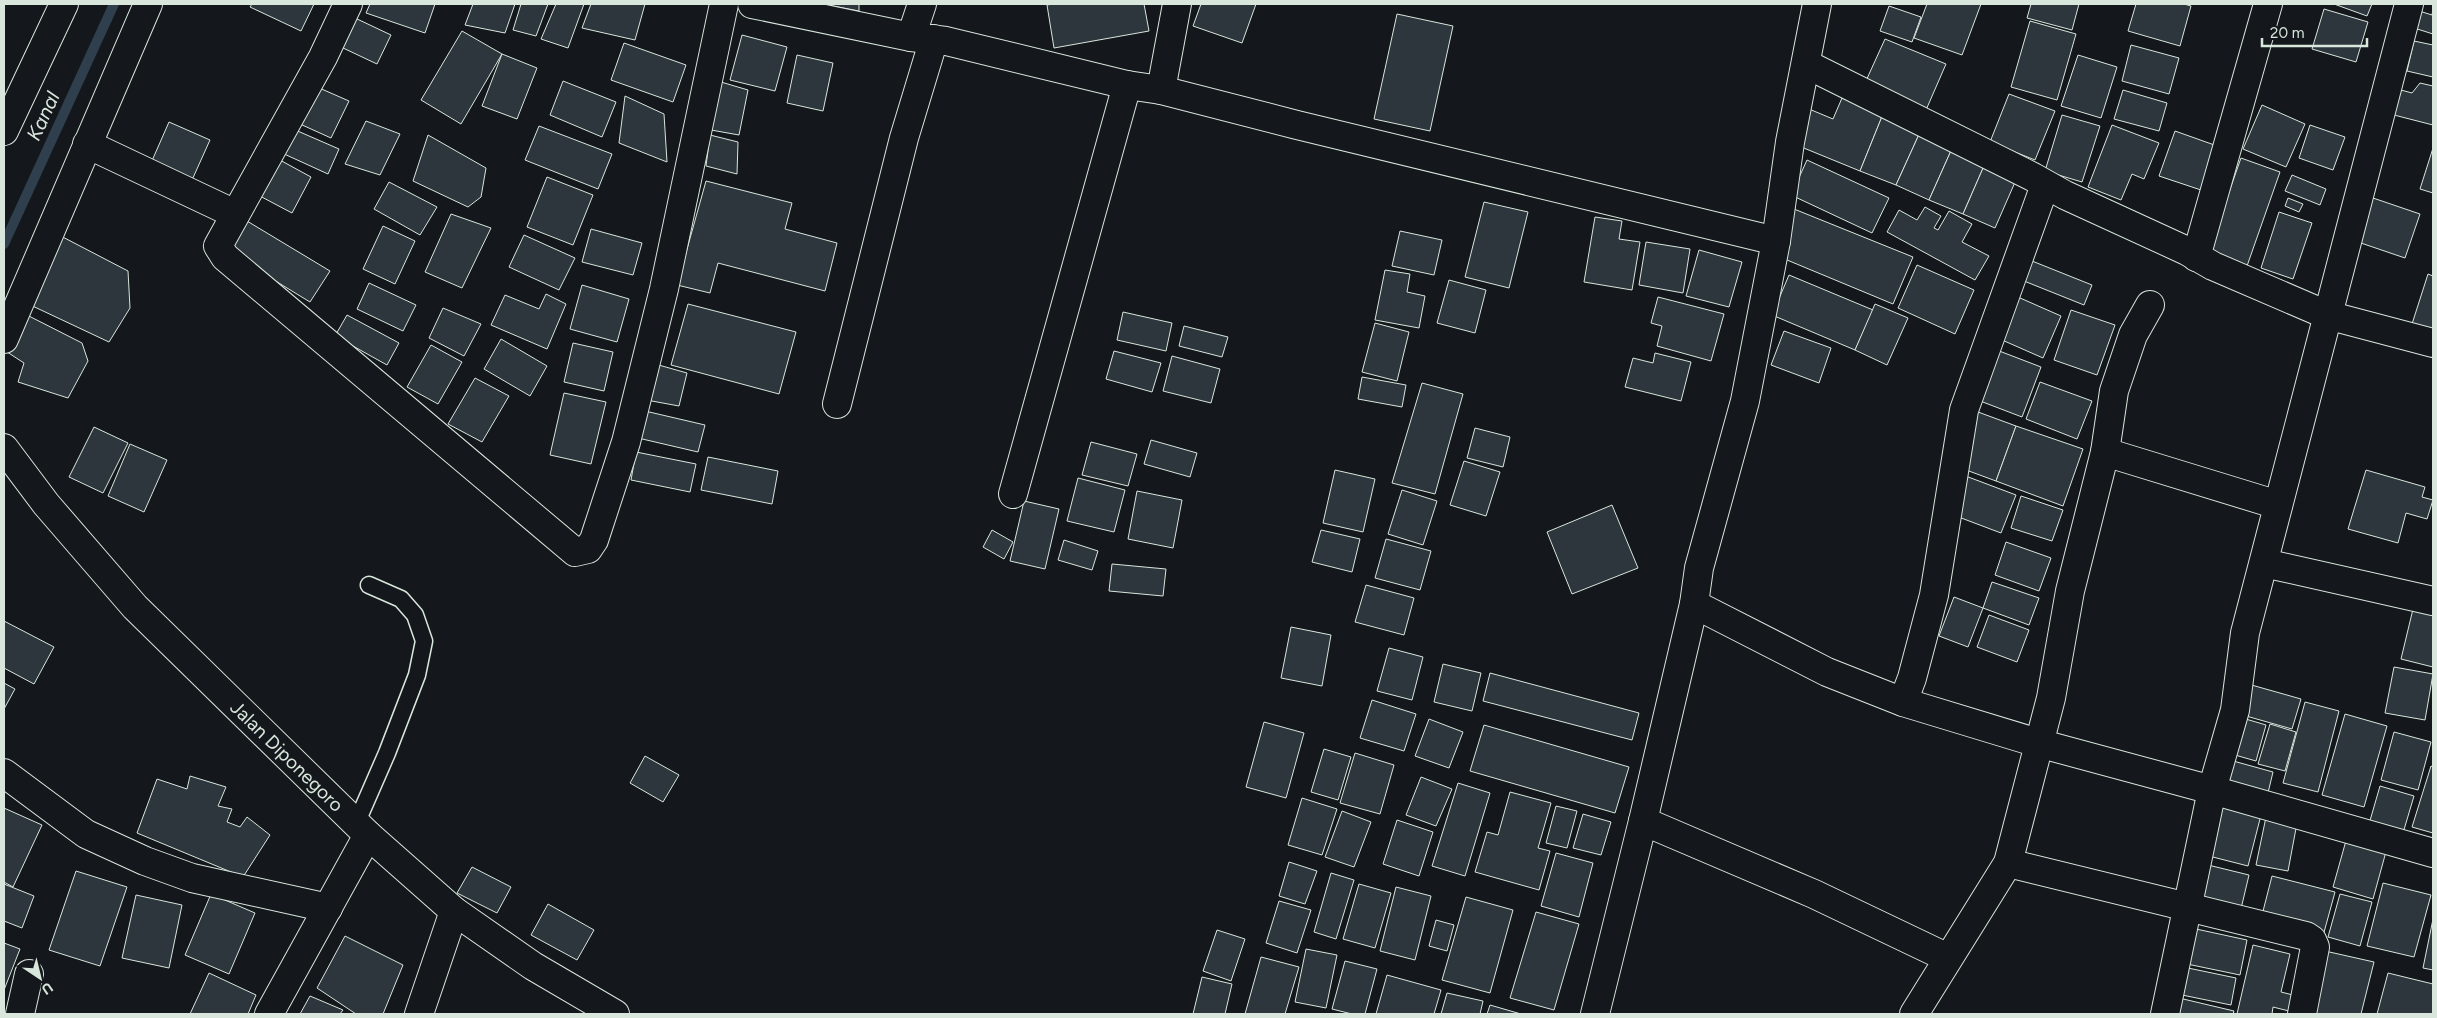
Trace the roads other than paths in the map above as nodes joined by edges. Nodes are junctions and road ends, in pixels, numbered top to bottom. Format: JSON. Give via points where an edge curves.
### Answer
{"nodes":[{"id":1,"x":64,"y":4,"type":"edge"},
{"id":2,"x":148,"y":4,"type":"edge"},
{"id":3,"x":348,"y":4,"type":"edge"},
{"id":4,"x":724,"y":4,"type":"edge"},
{"id":5,"x":752,"y":4,"type":"edge"},
{"id":6,"x":922,"y":4,"type":"edge"},
{"id":7,"x":1177,"y":4,"type":"edge"},
{"id":8,"x":1817,"y":4,"type":"edge"},
{"id":9,"x":2268,"y":4,"type":"edge"},
{"id":10,"x":2410,"y":4,"type":"edge"},
{"id":11,"x":922,"y":38,"type":"junction"},
{"id":12,"x":1806,"y":64,"type":"junction"},
{"id":13,"x":1127,"y":85,"type":"junction"},
{"id":14,"x":1161,"y":90,"type":"junction"},
{"id":15,"x":4,"y":131,"type":"edge"},
{"id":16,"x":87,"y":144,"type":"junction"},
{"id":17,"x":2045,"y":185,"type":"junction"},
{"id":18,"x":235,"y":214,"type":"junction"},
{"id":19,"x":1776,"y":241,"type":"junction"},
{"id":20,"x":2196,"y":257,"type":"junction"},
{"id":21,"x":2150,"y":305,"type":"dead end"},
{"id":22,"x":2327,"y":315,"type":"junction"},
{"id":23,"x":4,"y":339,"type":"edge"},
{"id":24,"x":2433,"y":343,"type":"edge"},
{"id":25,"x":837,"y":404,"type":"dead end"},
{"id":26,"x":4,"y":448,"type":"edge"},
{"id":27,"x":2105,"y":452,"type":"junction"},
{"id":28,"x":1013,"y":494,"type":"dead end"},
{"id":29,"x":2278,"y":505,"type":"junction"},
{"id":30,"x":2264,"y":563,"type":"junction"},
{"id":31,"x":369,"y":585,"type":"dead end"},
{"id":32,"x":2433,"y":601,"type":"edge"},
{"id":33,"x":1694,"y":604,"type":"junction"},
{"id":34,"x":1903,"y":702,"type":"junction"},
{"id":35,"x":2038,"y":743,"type":"junction"},
{"id":36,"x":4,"y":773,"type":"edge"},
{"id":37,"x":2212,"y":790,"type":"junction"},
{"id":38,"x":1644,"y":821,"type":"junction"},
{"id":39,"x":362,"y":829,"type":"junction"},
{"id":40,"x":2433,"y":853,"type":"edge"},
{"id":41,"x":2008,"y":863,"type":"junction"},
{"id":42,"x":2187,"y":907,"type":"junction"},
{"id":43,"x":328,"y":908,"type":"junction"},
{"id":44,"x":454,"y":911,"type":"junction"},
{"id":45,"x":1948,"y":958,"type":"junction"},
{"id":46,"x":29,"y":974,"type":"dead end"},
{"id":47,"x":20,"y":1014,"type":"edge"},
{"id":48,"x":269,"y":1014,"type":"edge"},
{"id":49,"x":419,"y":1014,"type":"edge"},
{"id":50,"x":616,"y":1014,"type":"edge"},
{"id":51,"x":1595,"y":1014,"type":"edge"},
{"id":52,"x":1914,"y":1014,"type":"edge"},
{"id":53,"x":2165,"y":1014,"type":"edge"},
{"id":54,"x":2302,"y":1014,"type":"edge"}],
"edges":[{"from":1,"to":15,"type":"street"},
{"from":2,"to":16,"type":"street"},
{"from":3,"to":18,"type":"street","via":[[323,57]]},
{"from":4,"to":18,"type":"street","via":[[664,289],[626,442],[594,540],[588,549],[575,552],[226,257],[218,246]]},
{"from":5,"to":11,"type":"street"},
{"from":6,"to":11,"type":"street"},
{"from":7,"to":14,"type":"street"},
{"from":8,"to":12,"type":"street"},
{"from":9,"to":20,"type":"street"},
{"from":10,"to":22,"type":"street"},
{"from":11,"to":13,"type":"street"},
{"from":11,"to":25,"type":"street","via":[[904,138]]},
{"from":12,"to":17,"type":"street","via":[[2034,176]]},
{"from":12,"to":19,"type":"street","via":[[1790,142]]},
{"from":13,"to":14,"type":"street"},
{"from":13,"to":28,"type":"street"},
{"from":14,"to":19,"type":"street"},
{"from":16,"to":18,"type":"street"},
{"from":16,"to":23,"type":"street"},
{"from":17,"to":20,"type":"street"},
{"from":17,"to":34,"type":"street","via":[[1964,410],[1934,595]]},
{"from":19,"to":33,"type":"street","via":[[1745,401],[1699,568]]},
{"from":20,"to":22,"type":"street"},
{"from":21,"to":27,"type":"street","via":[[2133,335],[2114,391]]},
{"from":22,"to":24,"type":"street"},
{"from":22,"to":29,"type":"street"},
{"from":26,"to":39,"type":"street","name":"Jalan Diponegoro","via":[[46,504],[135,607]]},
{"from":27,"to":29,"type":"street"},
{"from":27,"to":35,"type":"street","via":[[2070,591],[2051,698]]},
{"from":29,"to":30,"type":"street"},
{"from":30,"to":32,"type":"street"},
{"from":30,"to":37,"type":"street","via":[[2245,633],[2235,710]]},
{"from":31,"to":39,"type":"lane","via":[[401,599],[415,615],[424,641],[418,675]]},
{"from":33,"to":34,"type":"street","via":[[1827,672]]},
{"from":33,"to":38,"type":"street"},
{"from":34,"to":35,"type":"street"},
{"from":35,"to":37,"type":"street"},
{"from":35,"to":41,"type":"street"},
{"from":36,"to":43,"type":"street","via":[[86,834],[145,861],[192,878]]},
{"from":37,"to":40,"type":"street"},
{"from":37,"to":42,"type":"street"},
{"from":38,"to":45,"type":"street","via":[[1814,894]]},
{"from":38,"to":51,"type":"street"},
{"from":39,"to":43,"type":"street"},
{"from":39,"to":44,"type":"street","name":"Jalan Diponegoro"},
{"from":41,"to":42,"type":"street"},
{"from":41,"to":45,"type":"street"},
{"from":42,"to":53,"type":"street"},
{"from":42,"to":54,"type":"street","via":[[2312,940],[2315,947],[2313,966]]},
{"from":43,"to":48,"type":"street"},
{"from":44,"to":49,"type":"street"},
{"from":44,"to":50,"type":"street","name":"Jalan Diponegoro","via":[[533,966]]},
{"from":45,"to":52,"type":"street"},
{"from":46,"to":47,"type":"street"}]}
